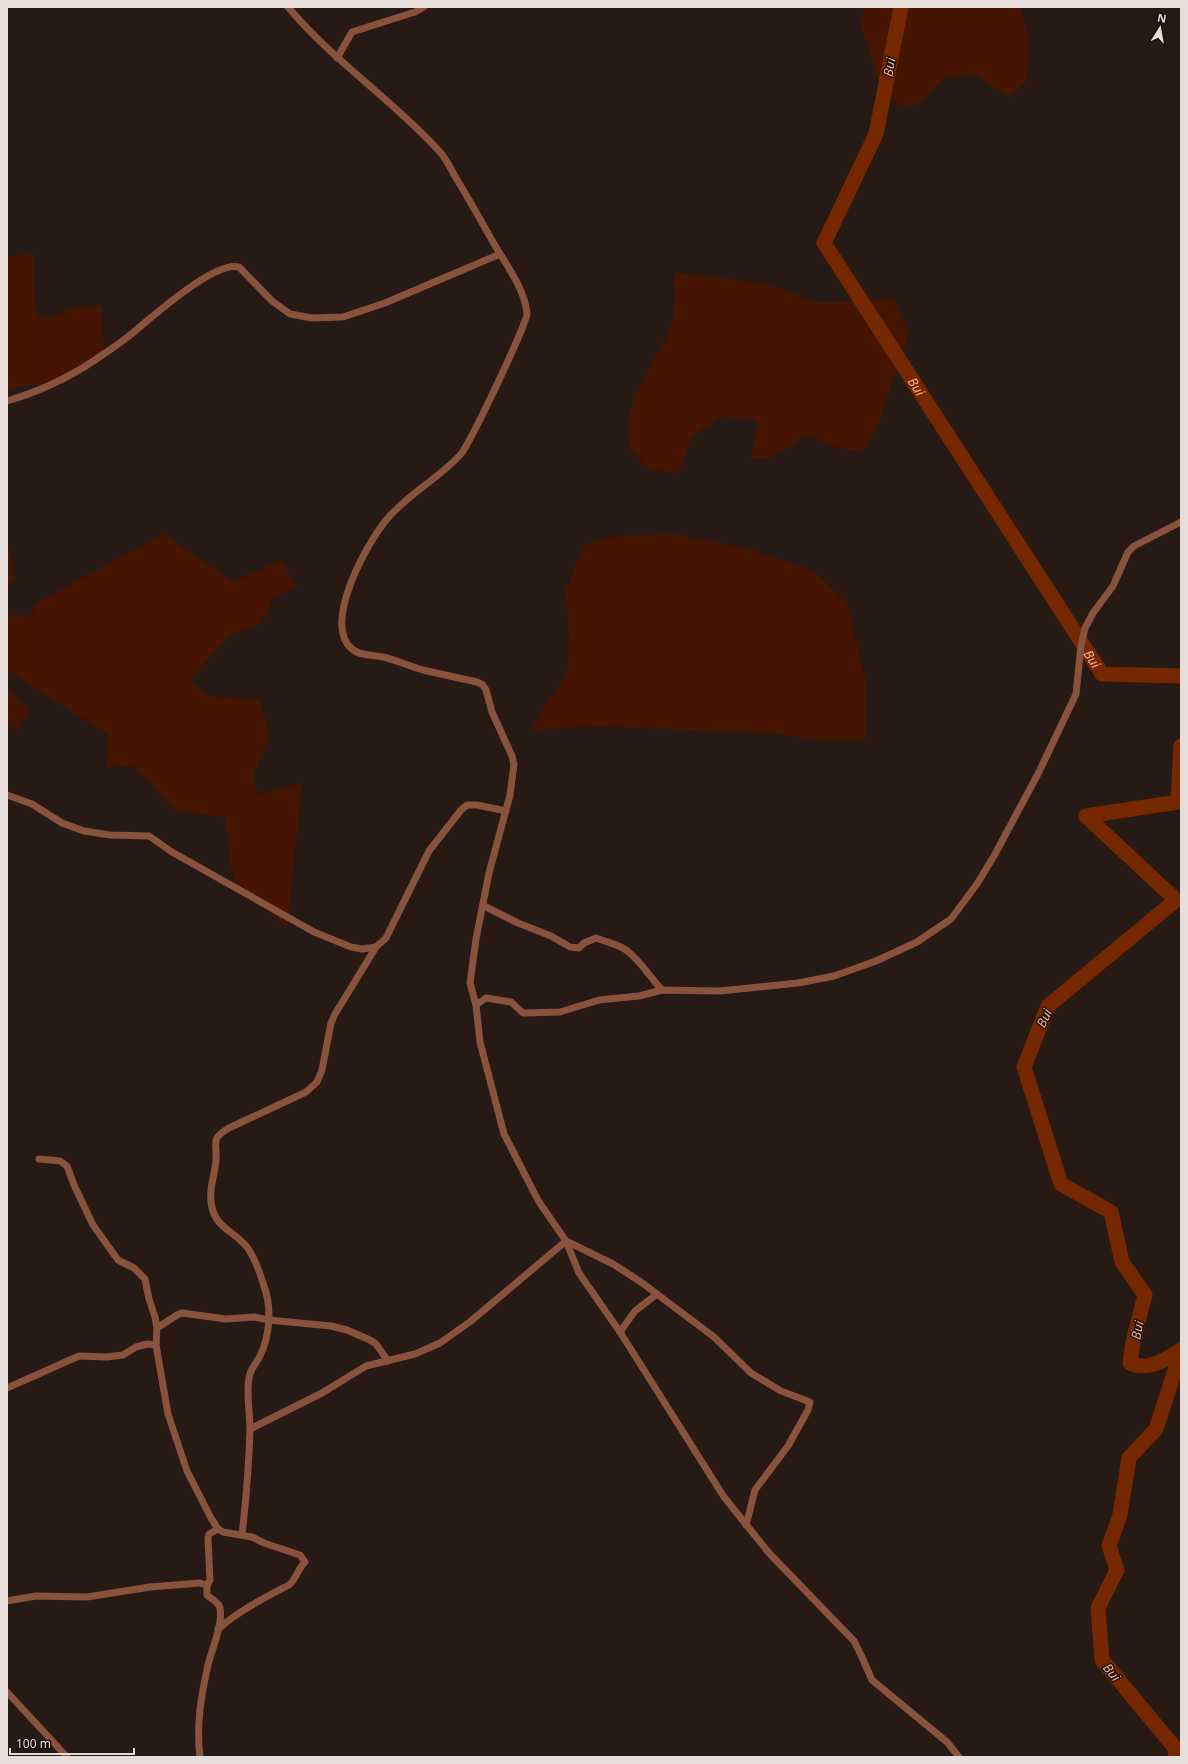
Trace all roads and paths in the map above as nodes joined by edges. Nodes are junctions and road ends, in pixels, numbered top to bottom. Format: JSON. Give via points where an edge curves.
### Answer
{"nodes":[{"id":1,"x":288,"y":7,"type":"edge"},
{"id":2,"x":424,"y":7,"type":"edge"},
{"id":3,"x":337,"y":58,"type":"junction"},
{"id":4,"x":500,"y":254,"type":"junction"},
{"id":5,"x":7,"y":401,"type":"edge"},
{"id":6,"x":1181,"y":522,"type":"edge"},
{"id":7,"x":7,"y":794,"type":"edge"},
{"id":8,"x":506,"y":811,"type":"junction"},
{"id":9,"x":484,"y":906,"type":"junction"},
{"id":10,"x":376,"y":948,"type":"junction"},
{"id":11,"x":662,"y":990,"type":"junction"},
{"id":12,"x":476,"y":1006,"type":"junction"},
{"id":13,"x":39,"y":1159,"type":"dead end"},
{"id":14,"x":566,"y":1241,"type":"junction"},
{"id":15,"x":657,"y":1294,"type":"junction"},
{"id":16,"x":270,"y":1320,"type":"junction"},
{"id":17,"x":157,"y":1328,"type":"junction"},
{"id":18,"x":620,"y":1332,"type":"junction"},
{"id":19,"x":156,"y":1345,"type":"junction"},
{"id":20,"x":388,"y":1361,"type":"junction"},
{"id":21,"x":7,"y":1388,"type":"edge"},
{"id":22,"x":250,"y":1429,"type":"junction"},
{"id":23,"x":746,"y":1525,"type":"junction"},
{"id":24,"x":218,"y":1529,"type":"junction"},
{"id":25,"x":242,"y":1535,"type":"junction"},
{"id":26,"x":207,"y":1585,"type":"junction"},
{"id":27,"x":7,"y":1601,"type":"edge"},
{"id":28,"x":218,"y":1628,"type":"junction"},
{"id":29,"x":7,"y":1692,"type":"edge"},
{"id":30,"x":67,"y":1757,"type":"edge"},
{"id":31,"x":202,"y":1757,"type":"edge"},
{"id":32,"x":959,"y":1757,"type":"edge"}],
"edges":[{"from":1,"to":3,"type":"street","via":[[307,30]]},
{"from":2,"to":3,"type":"street","via":[[352,32]]},
{"from":3,"to":4,"type":"street","via":[[389,102],[441,153]]},
{"from":4,"to":5,"type":"street","via":[[386,303],[342,317],[312,318],[290,314],[272,301],[239,267],[232,266],[185,289],[124,340],[77,371],[34,392]]},
{"from":4,"to":8,"type":"street","via":[[521,289],[527,316],[522,332],[480,422],[462,454],[406,500],[371,540],[361,558],[345,600],[341,623],[342,634],[347,644],[360,654],[383,657],[483,685],[513,760],[513,776]]},
{"from":6,"to":11,"type":"street","via":[[1134,546],[1128,552],[1113,586],[1085,628],[1076,694],[1048,753],[994,856],[951,919],[917,942],[876,961],[834,976],[798,983],[720,991]]},
{"from":7,"to":10,"type":"street","via":[[84,831],[149,836],[172,852],[314,932],[362,949]]},
{"from":8,"to":9,"type":"street","via":[[489,873]]},
{"from":8,"to":10,"type":"street","via":[[477,804],[467,805],[462,810],[429,851],[386,938]]},
{"from":9,"to":11,"type":"street","via":[[570,947],[579,948],[596,938],[620,947]]},
{"from":9,"to":12,"type":"street","via":[[470,983]]},
{"from":10,"to":16,"type":"street","via":[[331,1023],[322,1070],[317,1082],[306,1092],[229,1128],[215,1138],[215,1170],[210,1188],[213,1212],[220,1225],[247,1248],[257,1266],[265,1287]]},
{"from":11,"to":12,"type":"street","via":[[639,996],[599,1000],[560,1012],[523,1013],[511,1002],[486,998]]},
{"from":12,"to":14,"type":"street","via":[[480,1042],[504,1134],[539,1202]]},
{"from":13,"to":17,"type":"street","via":[[60,1161],[68,1166],[93,1225],[118,1260],[134,1268],[145,1279]]},
{"from":14,"to":15,"type":"street","via":[[613,1264]]},
{"from":14,"to":18,"type":"street","via":[[580,1273]]},
{"from":14,"to":20,"type":"street","via":[[471,1321],[440,1342],[420,1352]]},
{"from":15,"to":18,"type":"street","via":[[635,1311]]},
{"from":15,"to":23,"type":"street","via":[[714,1337],[751,1373],[781,1391],[810,1402],[788,1446],[755,1490]]},
{"from":16,"to":17,"type":"street","via":[[249,1316],[226,1319],[182,1313]]},
{"from":16,"to":20,"type":"street","via":[[347,1330],[376,1344]]},
{"from":16,"to":22,"type":"street","via":[[264,1345],[249,1377]]},
{"from":17,"to":19,"type":"street"},
{"from":18,"to":23,"type":"street","via":[[724,1497]]},
{"from":19,"to":21,"type":"street","via":[[136,1347],[123,1355],[79,1356]]},
{"from":19,"to":24,"type":"street","via":[[165,1405],[183,1462]]},
{"from":20,"to":22,"type":"street","via":[[366,1366],[322,1393]]},
{"from":22,"to":25,"type":"street"},
{"from":23,"to":32,"type":"street","via":[[854,1641],[872,1680],[947,1742]]},
{"from":24,"to":25,"type":"street"},
{"from":24,"to":26,"type":"street","via":[[208,1536],[210,1580]]},
{"from":25,"to":28,"type":"street","via":[[300,1554],[305,1562],[289,1585],[255,1603]]},
{"from":26,"to":27,"type":"street","via":[[200,1583],[150,1587],[87,1597],[36,1596]]},
{"from":26,"to":28,"type":"street","via":[[207,1595],[218,1603],[220,1608]]},
{"from":28,"to":31,"type":"street","via":[[201,1696],[198,1742]]},
{"from":29,"to":30,"type":"street"}]}
